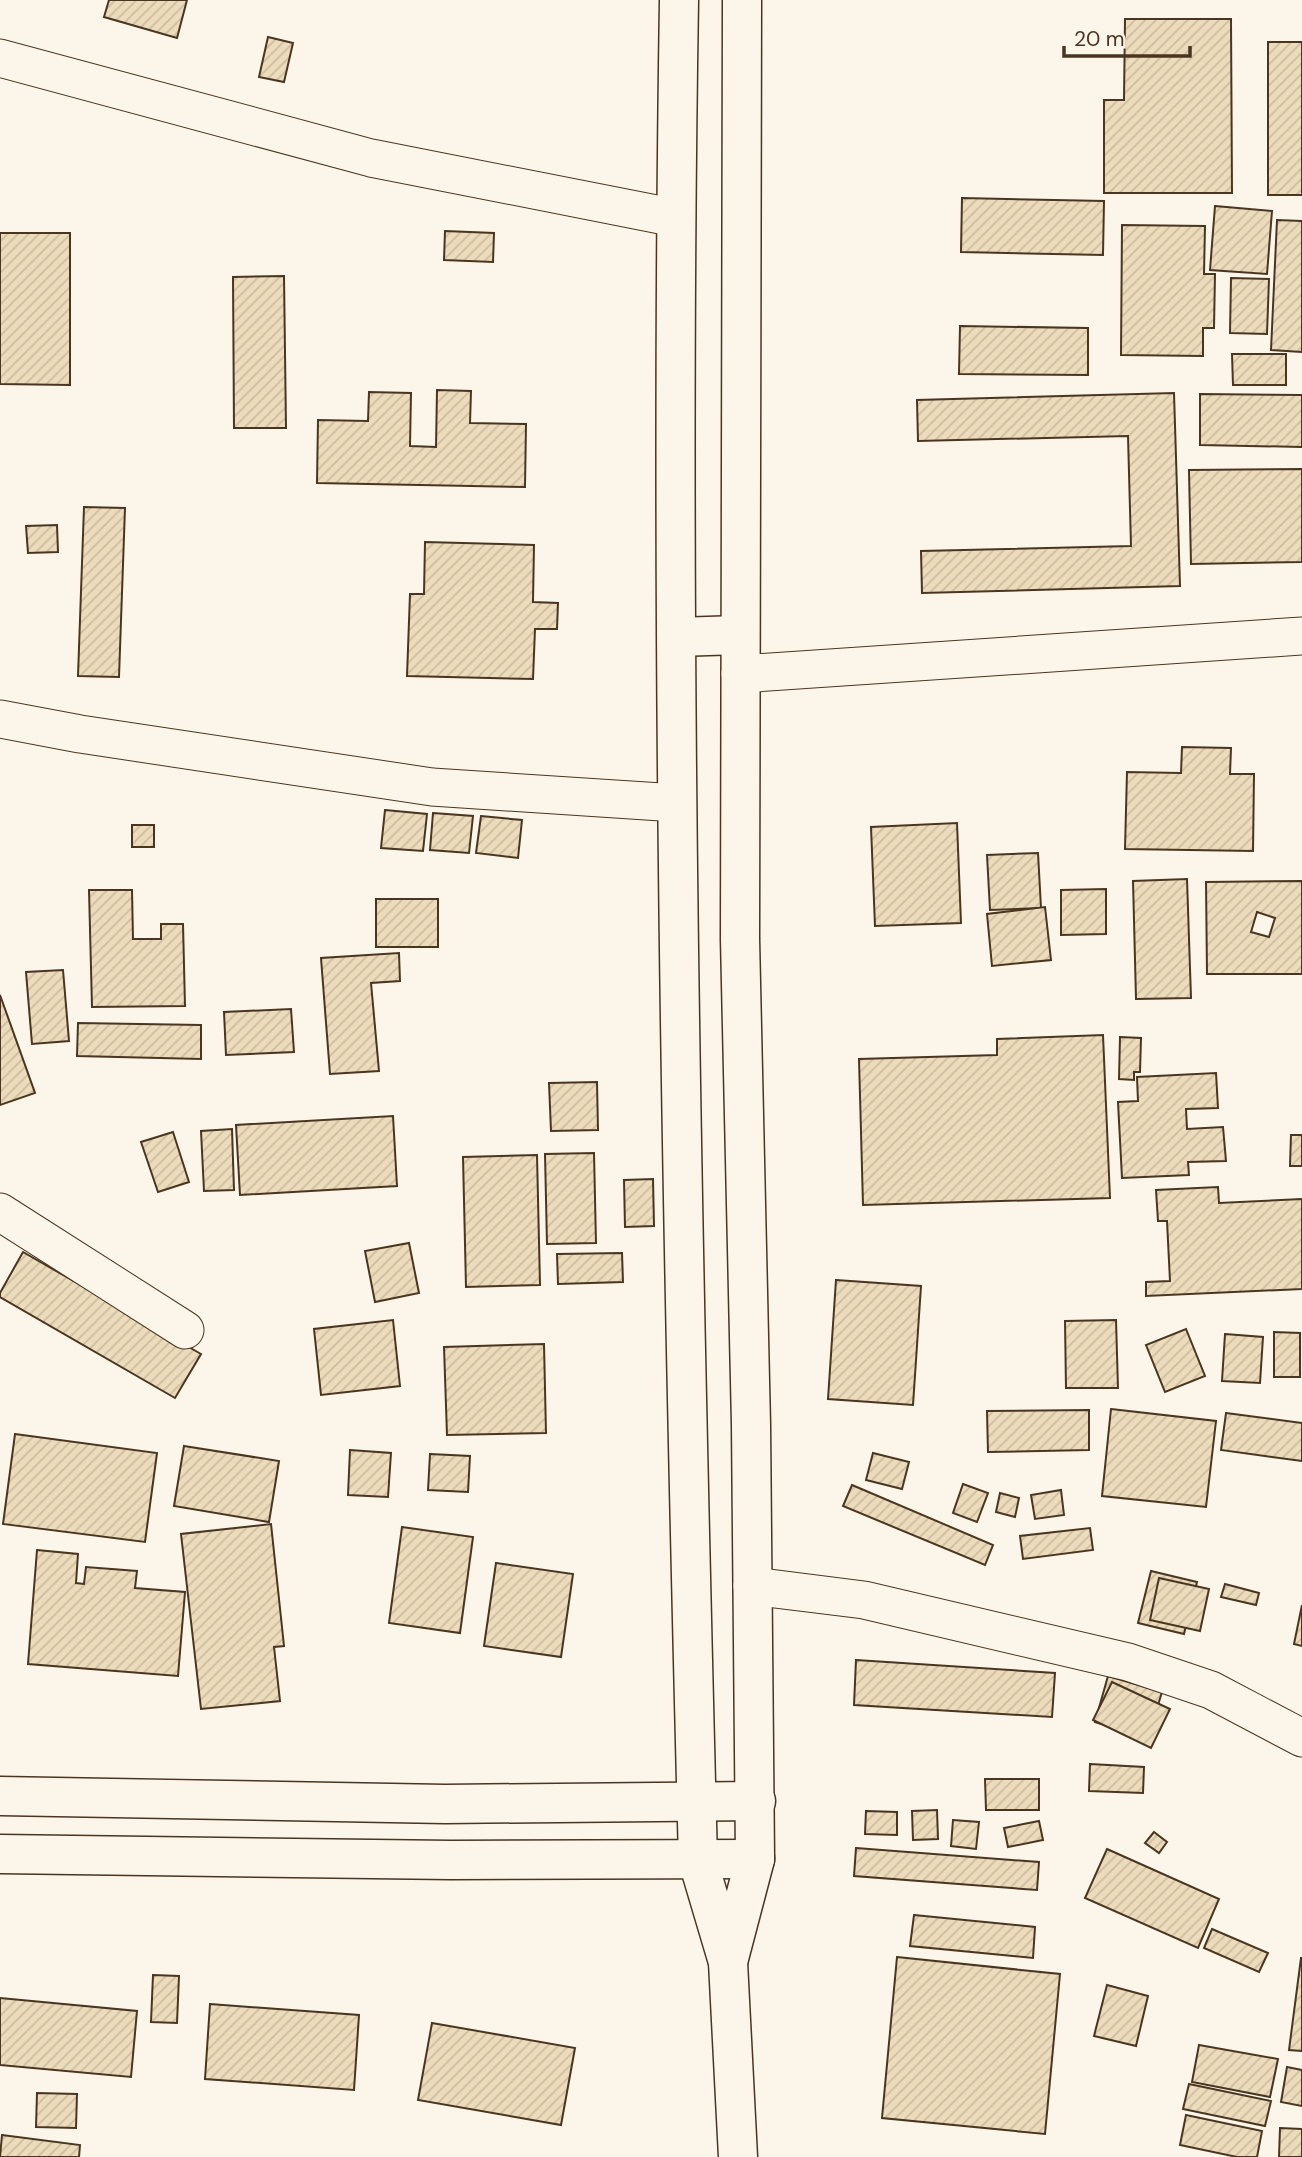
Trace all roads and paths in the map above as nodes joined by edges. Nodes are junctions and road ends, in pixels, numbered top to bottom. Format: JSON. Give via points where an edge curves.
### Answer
{"nodes":[{"id":1,"x":679,"y":0,"type":"edge"},
{"id":2,"x":742,"y":0,"type":"edge"},
{"id":3,"x":0,"y":58,"type":"edge"},
{"id":4,"x":676,"y":218,"type":"junction"},
{"id":5,"x":739,"y":635,"type":"junction"},
{"id":6,"x":677,"y":636,"type":"junction"},
{"id":7,"x":1302,"y":636,"type":"edge"},
{"id":8,"x":740,"y":674,"type":"junction"},
{"id":9,"x":0,"y":719,"type":"edge"},
{"id":10,"x":677,"y":803,"type":"junction"},
{"id":11,"x":743,"y":1082,"type":"junction"},
{"id":12,"x":682,"y":1083,"type":"junction"},
{"id":13,"x":0,"y":1212,"type":"edge"},
{"id":14,"x":185,"y":1330,"type":"dead end"},
{"id":15,"x":752,"y":1586,"type":"junction"},
{"id":16,"x":1302,"y":1738,"type":"edge"},
{"id":17,"x":0,"y":1796,"type":"edge"},
{"id":18,"x":696,"y":1801,"type":"junction"},
{"id":19,"x":756,"y":1801,"type":"junction"},
{"id":20,"x":0,"y":1854,"type":"edge"},
{"id":21,"x":755,"y":1859,"type":"junction"},
{"id":22,"x":698,"y":1861,"type":"junction"},
{"id":23,"x":728,"y":1962,"type":"junction"},
{"id":24,"x":738,"y":2157,"type":"edge"}],
"edges":[{"from":1,"to":4,"type":"main road"},
{"from":2,"to":5,"type":"main road"},
{"from":3,"to":4,"type":"street","via":[[372,158]]},
{"from":4,"to":6,"type":"main road"},
{"from":5,"to":6,"type":"main road"},
{"from":5,"to":8,"type":"main road"},
{"from":6,"to":10,"type":"main road"},
{"from":7,"to":8,"type":"street"},
{"from":8,"to":11,"type":"main road"},
{"from":9,"to":10,"type":"street","via":[[432,786]]},
{"from":10,"to":12,"type":"main road"},
{"from":11,"to":12,"type":"main road"},
{"from":11,"to":15,"type":"main road"},
{"from":12,"to":18,"type":"main road"},
{"from":13,"to":14,"type":"street"},
{"from":15,"to":16,"type":"street","via":[[864,1600],[1128,1662],[1211,1690]]},
{"from":15,"to":19,"type":"main road"},
{"from":17,"to":18,"type":"main road","via":[[445,1804]]},
{"from":18,"to":19,"type":"main road"},
{"from":18,"to":22,"type":"main road"},
{"from":19,"to":21,"type":"main road"},
{"from":20,"to":22,"type":"main road"},
{"from":21,"to":22,"type":"main road"},
{"from":21,"to":23,"type":"main road"},
{"from":22,"to":23,"type":"main road"},
{"from":23,"to":24,"type":"main road"}]}
